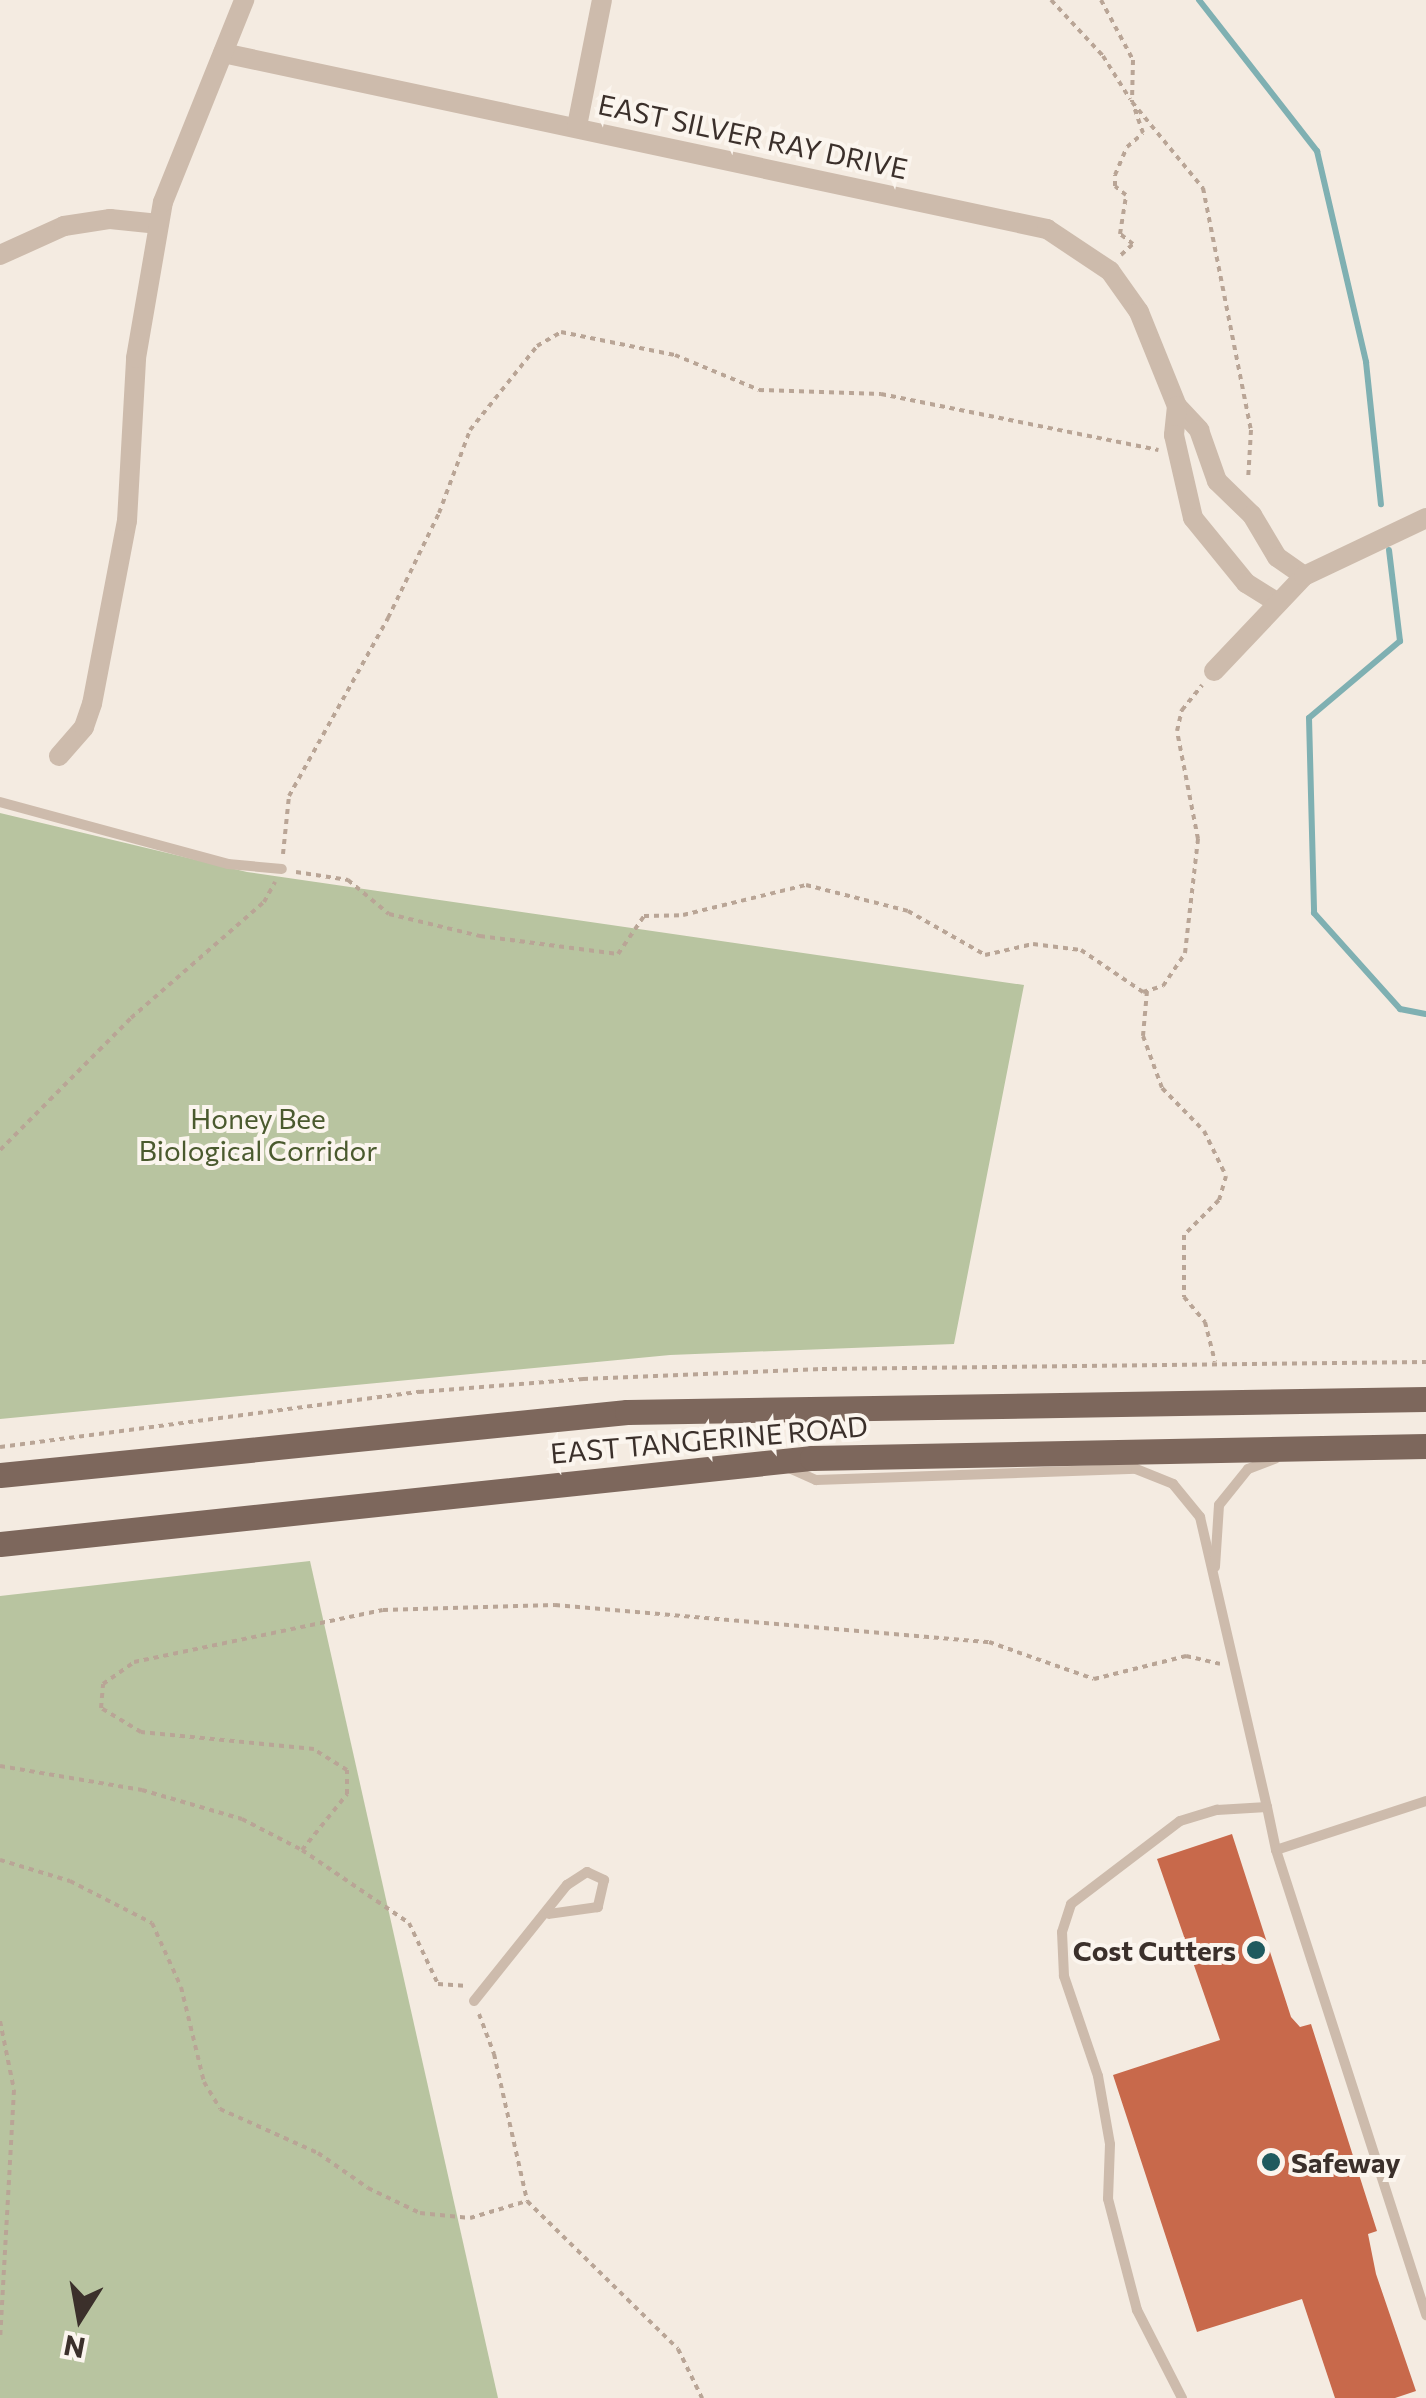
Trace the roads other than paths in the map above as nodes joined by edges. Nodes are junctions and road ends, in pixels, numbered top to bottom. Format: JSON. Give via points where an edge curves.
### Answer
{"nodes":[{"id":1,"x":244,"y":0,"type":"edge"},
{"id":2,"x":602,"y":0,"type":"edge"},
{"id":3,"x":224,"y":53,"type":"junction"},
{"id":4,"x":577,"y":126,"type":"junction"},
{"id":5,"x":159,"y":224,"type":"junction"},
{"id":6,"x":0,"y":256,"type":"edge"},
{"id":7,"x":1177,"y":406,"type":"junction"},
{"id":8,"x":1426,"y":518,"type":"edge"},
{"id":9,"x":1304,"y":576,"type":"junction"},
{"id":10,"x":1276,"y":602,"type":"junction"},
{"id":11,"x":1214,"y":671,"type":"road end"},
{"id":12,"x":58,"y":756,"type":"dead end"},
{"id":13,"x":0,"y":802,"type":"edge"},
{"id":14,"x":282,"y":869,"type":"road end"},
{"id":15,"x":1426,"y":1399,"type":"edge"},
{"id":16,"x":1426,"y":1446,"type":"edge"},
{"id":17,"x":1302,"y":1447,"type":"junction"},
{"id":18,"x":775,"y":1461,"type":"junction"},
{"id":19,"x":0,"y":1475,"type":"edge"},
{"id":20,"x":0,"y":1544,"type":"edge"},
{"id":21,"x":1214,"y":1578,"type":"junction"},
{"id":22,"x":1426,"y":1801,"type":"edge"},
{"id":23,"x":1267,"y":1806,"type":"junction"},
{"id":24,"x":1276,"y":1850,"type":"junction"},
{"id":25,"x":549,"y":1914,"type":"junction"},
{"id":26,"x":474,"y":2001,"type":"road end"},
{"id":27,"x":1426,"y":2315,"type":"edge"},
{"id":28,"x":1182,"y":2398,"type":"edge"}],
"edges":[{"from":1,"to":3,"type":"street"},
{"from":2,"to":4,"type":"street"},
{"from":3,"to":4,"type":"street","name":"EAST SILVER RAY DRIVE"},
{"from":3,"to":5,"type":"street","via":[[175,163]]},
{"from":4,"to":7,"type":"street","name":"EAST SILVER RAY DRIVE","via":[[1023,220],[1107,268],[1139,312]]},
{"from":5,"to":6,"type":"street","via":[[110,219],[64,226]]},
{"from":5,"to":12,"type":"street","via":[[136,358],[127,521],[92,704],[84,727]]},
{"from":7,"to":9,"type":"street","name":"EAST SILVER RAY DRIVE","via":[[1199,430],[1217,481],[1236,496],[1277,557]]},
{"from":7,"to":10,"type":"street","name":"EAST SILVER RAY DRIVE","via":[[1178,452],[1193,518],[1246,582]]},
{"from":8,"to":9,"type":"street"},
{"from":9,"to":10,"type":"street"},
{"from":10,"to":11,"type":"street"},
{"from":13,"to":14,"type":"lane","via":[[228,864]]},
{"from":15,"to":19,"type":"main road","name":"EAST TANGERINE ROAD","via":[[627,1412]]},
{"from":16,"to":17,"type":"main road","name":"EAST TANGERINE ROAD"},
{"from":17,"to":18,"type":"main road","name":"EAST TANGERINE ROAD"},
{"from":17,"to":21,"type":"lane","via":[[1248,1468],[1219,1505]]},
{"from":18,"to":20,"type":"main road","name":"EAST TANGERINE ROAD"},
{"from":18,"to":21,"type":"lane","via":[[816,1480],[1136,1469],[1173,1484],[1200,1517]]},
{"from":21,"to":23,"type":"lane"},
{"from":22,"to":24,"type":"lane"},
{"from":23,"to":24,"type":"lane"},
{"from":23,"to":28,"type":"lane","via":[[1180,1821],[1096,1879],[1071,1904],[1062,1932],[1064,1976],[1098,2076],[1110,2144],[1108,2199],[1137,2310]]},
{"from":24,"to":27,"type":"lane"},
{"from":25,"to":25,"type":"lane","via":[[567,1886],[587,1872],[604,1880],[598,1906]]},
{"from":25,"to":26,"type":"lane"}]}
